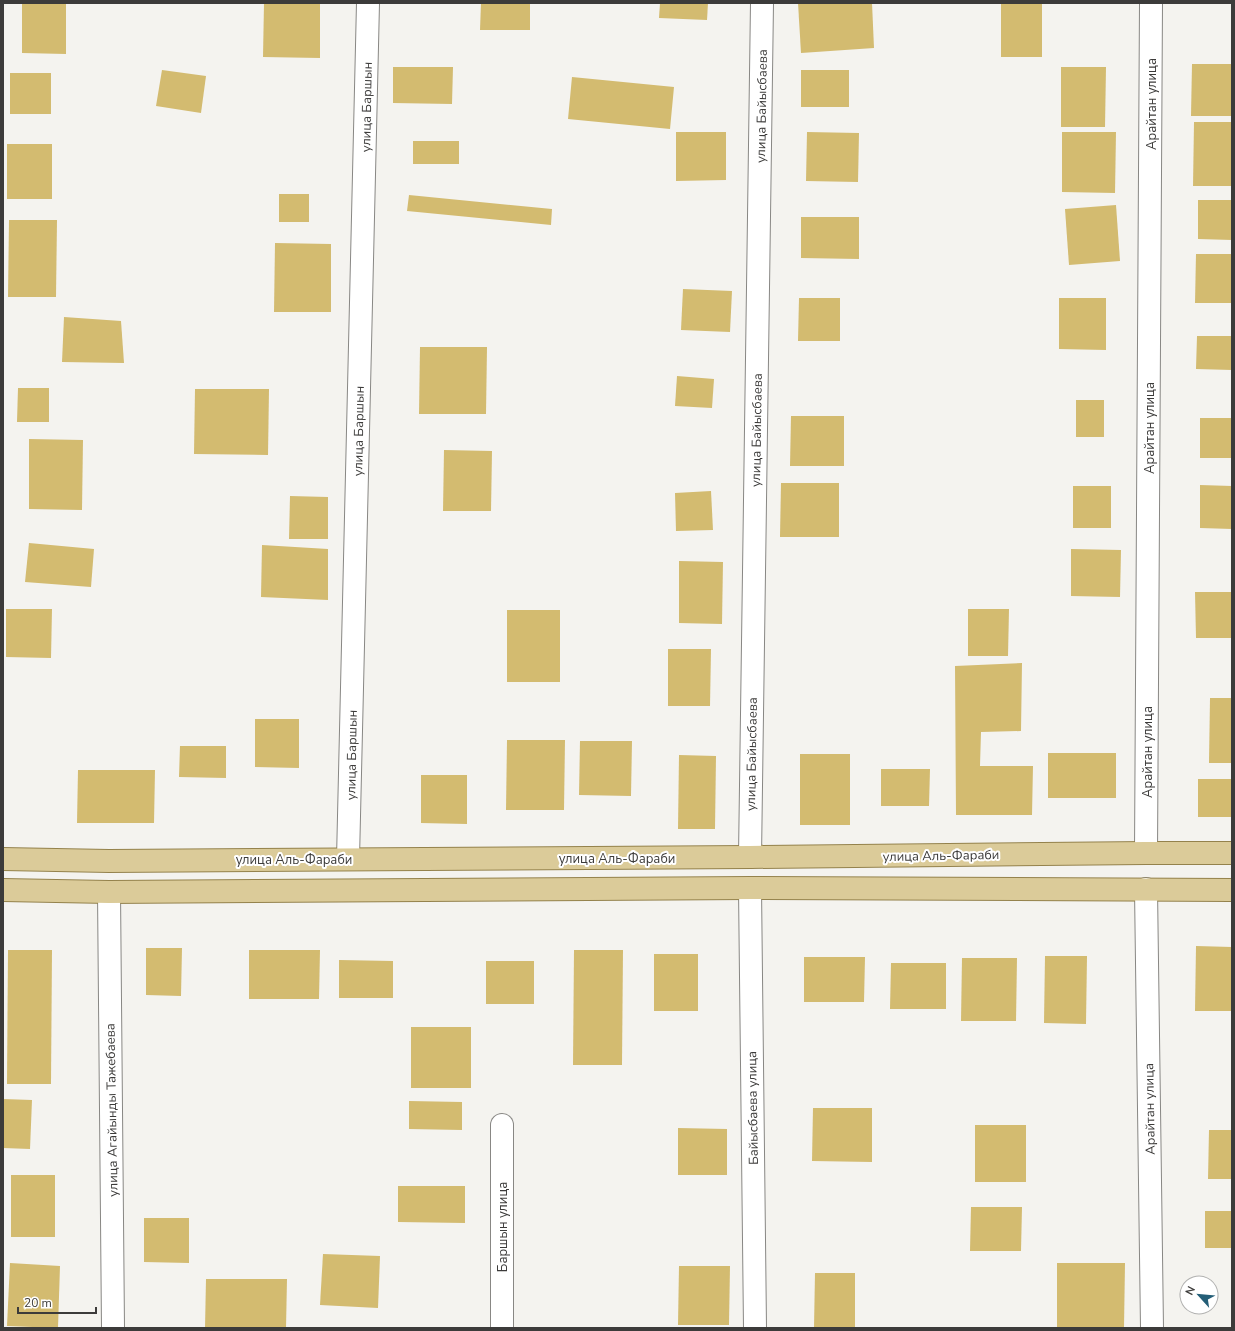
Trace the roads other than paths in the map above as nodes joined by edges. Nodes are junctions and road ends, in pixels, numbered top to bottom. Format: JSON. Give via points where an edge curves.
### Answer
{"nodes":[{"id":1,"x":368,"y":3,"type":"edge"},
{"id":2,"x":762,"y":3,"type":"edge"},
{"id":3,"x":1152,"y":3,"type":"edge"},
{"id":4,"x":1146,"y":853,"type":"junction"},
{"id":5,"x":1232,"y":853,"type":"edge"},
{"id":6,"x":750,"y":857,"type":"junction"},
{"id":7,"x":3,"y":858,"type":"edge"},
{"id":8,"x":348,"y":859,"type":"junction"},
{"id":9,"x":750,"y":888,"type":"junction"},
{"id":10,"x":1146,"y":889,"type":"junction"},
{"id":11,"x":3,"y":890,"type":"edge"},
{"id":12,"x":1232,"y":890,"type":"edge"},
{"id":13,"x":109,"y":892,"type":"junction"},
{"id":14,"x":502,"y":1125,"type":"dead end"},
{"id":15,"x":113,"y":1328,"type":"edge"},
{"id":16,"x":502,"y":1328,"type":"edge"},
{"id":17,"x":755,"y":1328,"type":"edge"},
{"id":18,"x":1152,"y":1328,"type":"edge"}],
"edges":[{"from":1,"to":8,"type":"street","name":"улица Баршын"},
{"from":2,"to":6,"type":"street","name":"улица Байысбаева"},
{"from":3,"to":4,"type":"street","name":"Арайтан улица"},
{"from":4,"to":5,"type":"main road","name":"улица Аль-Фараби"},
{"from":4,"to":6,"type":"main road","name":"улица Аль-Фараби"},
{"from":6,"to":8,"type":"main road","name":"улица Аль-Фараби"},
{"from":7,"to":8,"type":"main road","name":"улица Аль-Фараби","via":[[109,861]]},
{"from":9,"to":10,"type":"main road"},
{"from":9,"to":13,"type":"main road"},
{"from":9,"to":17,"type":"street","name":"Байысбаева улица"},
{"from":10,"to":12,"type":"main road"},
{"from":10,"to":18,"type":"street","name":"Арайтан улица"},
{"from":11,"to":13,"type":"main road"},
{"from":13,"to":15,"type":"street","name":"улица Агайынды Тажебаева"},
{"from":14,"to":16,"type":"street","name":"Баршын улица"}]}
